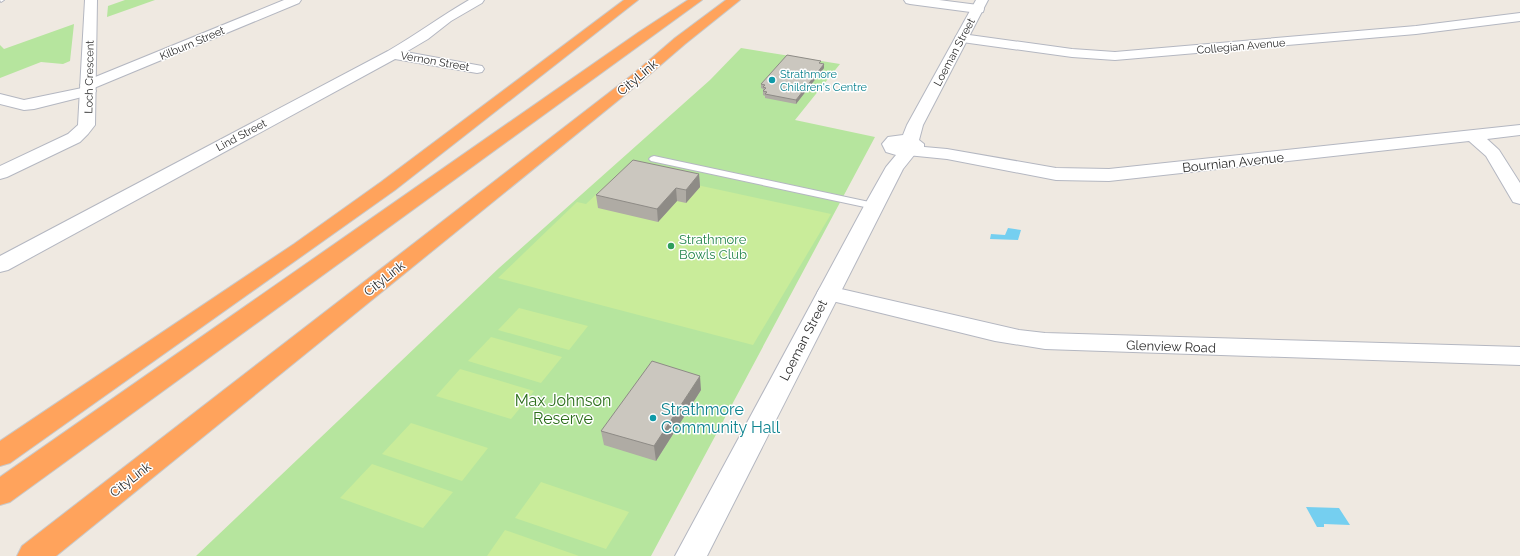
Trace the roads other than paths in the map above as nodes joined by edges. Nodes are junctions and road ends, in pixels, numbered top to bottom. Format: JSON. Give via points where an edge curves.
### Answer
{"nodes":[{"id":1,"x":91,"y":0,"type":"edge"},
{"id":2,"x":295,"y":0,"type":"edge"},
{"id":3,"x":478,"y":0,"type":"edge"},
{"id":4,"x":632,"y":0,"type":"edge"},
{"id":5,"x":696,"y":0,"type":"edge"},
{"id":6,"x":734,"y":0,"type":"edge"},
{"id":7,"x":910,"y":0,"type":"edge"},
{"id":8,"x":980,"y":4,"type":"edge"},
{"id":9,"x":1520,"y":17,"type":"edge"},
{"id":10,"x":962,"y":38,"type":"junction"},
{"id":11,"x":393,"y":54,"type":"junction"},
{"id":12,"x":477,"y":69,"type":"dead end"},
{"id":13,"x":88,"y":88,"type":"junction"},
{"id":14,"x":0,"y":99,"type":"edge"},
{"id":15,"x":38,"y":104,"type":"junction"},
{"id":16,"x":59,"y":114,"type":"dead end"},
{"id":17,"x":1520,"y":130,"type":"edge"},
{"id":18,"x":1472,"y":135,"type":"junction"},
{"id":19,"x":907,"y":147,"type":"junction"},
{"id":20,"x":654,"y":159,"type":"dead end"},
{"id":21,"x":0,"y":173,"type":"edge"},
{"id":22,"x":1520,"y":198,"type":"edge"},
{"id":23,"x":874,"y":206,"type":"junction"},
{"id":24,"x":0,"y":265,"type":"edge"},
{"id":25,"x":828,"y":293,"type":"junction"},
{"id":26,"x":1520,"y":356,"type":"edge"},
{"id":27,"x":0,"y":455,"type":"edge"},
{"id":28,"x":0,"y":493,"type":"edge"},
{"id":29,"x":33,"y":556,"type":"edge"},
{"id":30,"x":691,"y":556,"type":"edge"}],
"edges":[{"from":1,"to":13,"type":"street","name":"Loch Crescent"},
{"from":2,"to":13,"type":"street","name":"Kilburn Street"},
{"from":3,"to":11,"type":"street","name":"Lind Street"},
{"from":4,"to":27,"type":"highway","via":[[381,191]]},
{"from":5,"to":28,"type":"highway"},
{"from":6,"to":29,"type":"highway","name":"CityLink"},
{"from":7,"to":8,"type":"street"},
{"from":8,"to":10,"type":"street","name":"Loeman Street"},
{"from":9,"to":10,"type":"street","name":"Collegian Avenue","via":[[1416,30],[1115,56],[1072,53]]},
{"from":10,"to":19,"type":"street","name":"Loeman Street"},
{"from":11,"to":12,"type":"street","name":"Vernon Street"},
{"from":11,"to":24,"type":"street","name":"Lind Street"},
{"from":13,"to":15,"type":"street","name":"Kilburn Street"},
{"from":13,"to":21,"type":"street","name":"Loch Crescent","via":[[88,124],[83,131],[74,138]]},
{"from":14,"to":15,"type":"street","via":[[24,105]]},
{"from":15,"to":16,"type":"street","via":[[39,109]]},
{"from":17,"to":18,"type":"street","name":"Bournian Avenue"},
{"from":18,"to":19,"type":"street","name":"Bournian Avenue","via":[[1109,175],[1074,176]]},
{"from":18,"to":22,"type":"street","via":[[1493,154]]},
{"from":19,"to":23,"type":"street","name":"Loeman Street"},
{"from":20,"to":23,"type":"lane"},
{"from":23,"to":25,"type":"street","name":"Loeman Street"},
{"from":25,"to":26,"type":"street","name":"Glenview Road","via":[[995,333],[1045,341]]},
{"from":25,"to":30,"type":"street","name":"Loeman Street"}]}
